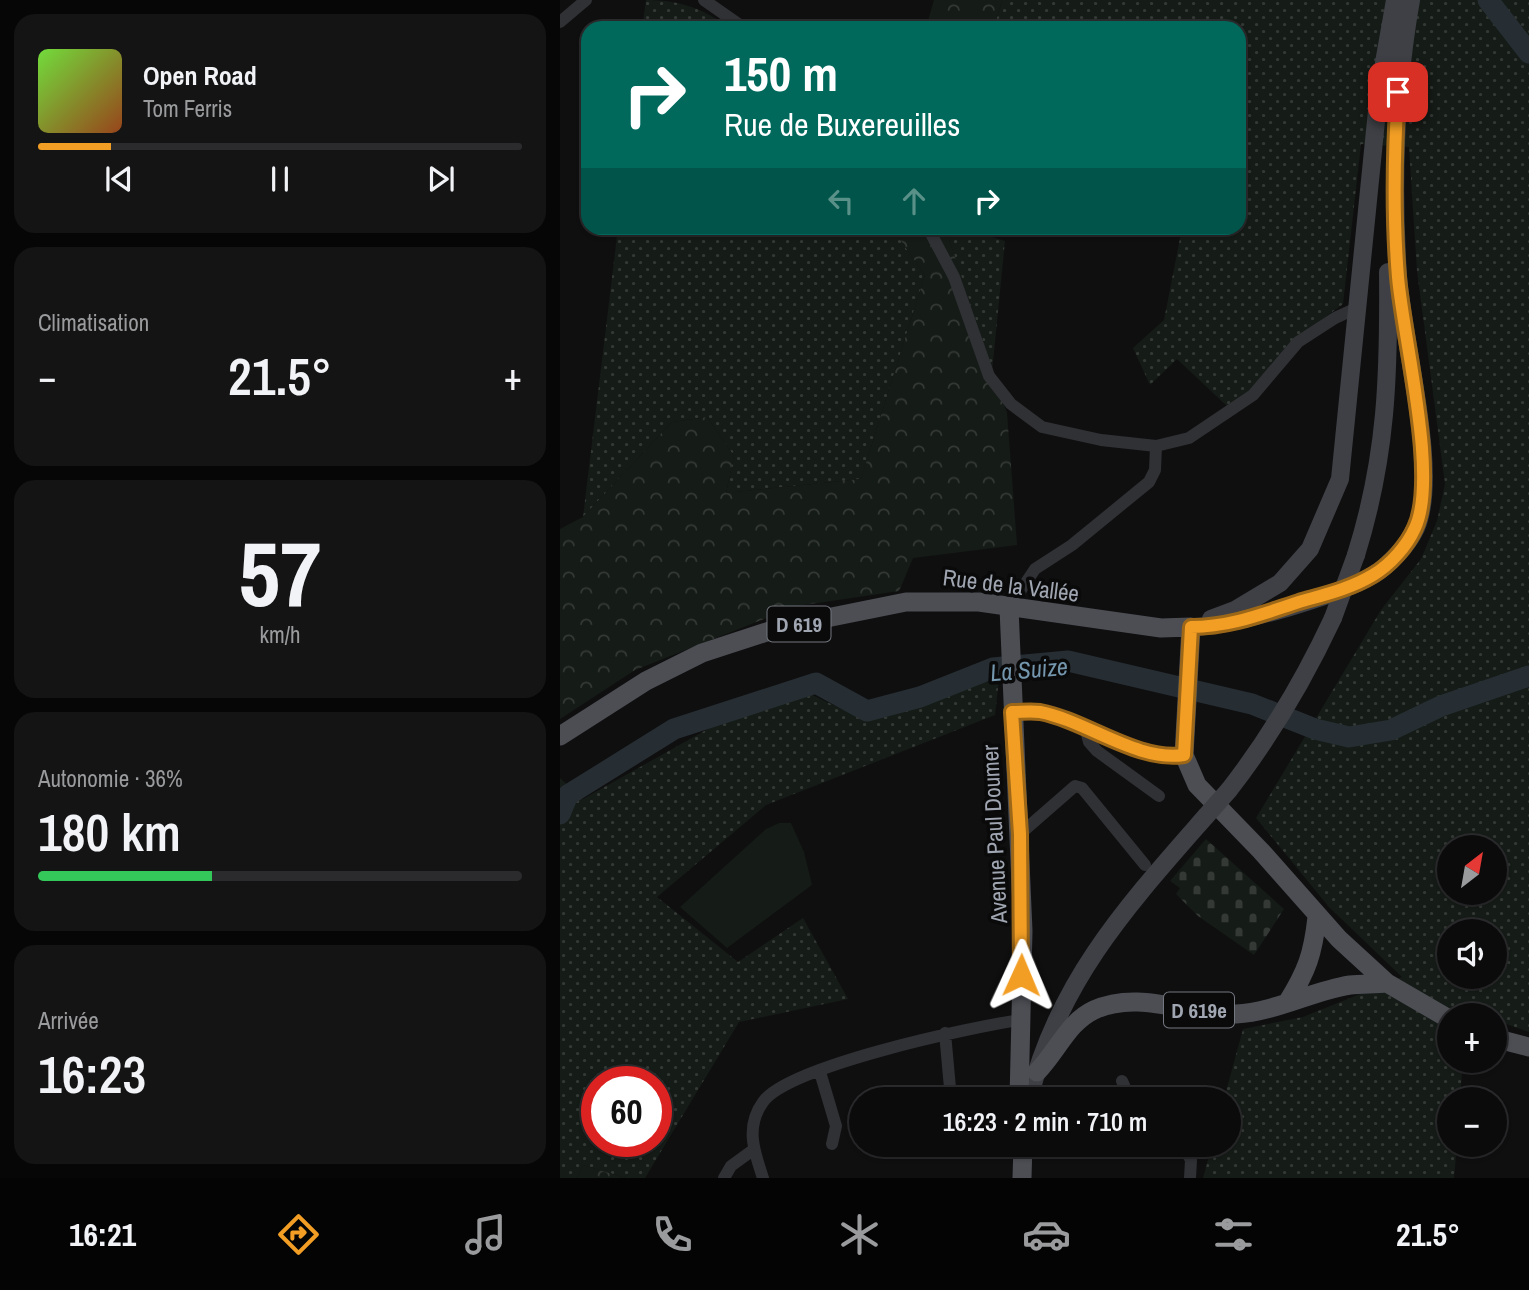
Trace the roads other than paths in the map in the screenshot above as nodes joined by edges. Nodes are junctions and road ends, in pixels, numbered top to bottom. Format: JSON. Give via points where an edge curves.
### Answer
{"nodes":[{"id":1,"x":586,"y":0,"type":"edge"},
{"id":2,"x":704,"y":0,"type":"edge"},
{"id":3,"x":1395,"y":0,"type":"edge"},
{"id":4,"x":1401,"y":0,"type":"edge"},
{"id":5,"x":1411,"y":0,"type":"edge"},
{"id":6,"x":734,"y":21,"type":"edge"},
{"id":7,"x":560,"y":22,"type":"edge"},
{"id":8,"x":932,"y":235,"type":"edge"},
{"id":9,"x":1359,"y":307,"type":"junction"},
{"id":10,"x":1156,"y":446,"type":"junction"},
{"id":11,"x":1009,"y":608,"type":"junction"},
{"id":12,"x":1191,"y":627,"type":"junction"},
{"id":13,"x":1012,"y":712,"type":"junction"},
{"id":14,"x":1085,"y":727,"type":"junction"},
{"id":15,"x":560,"y":736,"type":"edge"},
{"id":16,"x":1184,"y":755,"type":"junction"},
{"id":17,"x":1159,"y":796,"type":"dead end"},
{"id":18,"x":1020,"y":834,"type":"junction"},
{"id":19,"x":1145,"y":865,"type":"dead end"},
{"id":20,"x":1317,"y":917,"type":"junction"},
{"id":21,"x":1387,"y":983,"type":"junction"},
{"id":22,"x":1287,"y":1003,"type":"junction"},
{"id":23,"x":1437,"y":1012,"type":"edge"},
{"id":24,"x":1020,"y":1020,"type":"junction"},
{"id":25,"x":946,"y":1033,"type":"junction"},
{"id":26,"x":1507,"y":1041,"type":"edge"},
{"id":27,"x":1529,"y":1047,"type":"edge"},
{"id":28,"x":820,"y":1072,"type":"junction"},
{"id":29,"x":1037,"y":1072,"type":"junction"},
{"id":30,"x":1122,"y":1080,"type":"dead end"},
{"id":31,"x":950,"y":1087,"type":"edge"},
{"id":32,"x":1019,"y":1087,"type":"edge"},
{"id":33,"x":1033,"y":1087,"type":"edge"},
{"id":34,"x":1125,"y":1087,"type":"edge"},
{"id":35,"x":832,"y":1144,"type":"dead end"},
{"id":36,"x":753,"y":1150,"type":"junction"},
{"id":37,"x":1023,"y":1157,"type":"edge"},
{"id":38,"x":1189,"y":1157,"type":"edge"},
{"id":39,"x":724,"y":1178,"type":"edge"},
{"id":40,"x":763,"y":1178,"type":"edge"},
{"id":41,"x":1022,"y":1178,"type":"edge"},
{"id":42,"x":1190,"y":1178,"type":"edge"}],
"edges":[{"from":1,"to":7,"type":"street"},
{"from":2,"to":6,"type":"street"},
{"from":3,"to":9,"type":"main road","via":[[1379,91]]},
{"from":4,"to":29,"type":"main road","bridge":true,"via":[[1385,143],[1389,361],[1384,426],[1379,467],[1356,555],[1333,618],[1283,714],[1228,790],[1097,945],[1048,1040]]},
{"from":5,"to":12,"type":"main road","via":[[1399,66],[1395,205],[1398,278],[1424,484],[1415,528],[1393,558],[1371,576],[1244,621]]},
{"from":8,"to":10,"type":"street","via":[[954,277],[989,376],[1011,404],[1042,427]]},
{"from":9,"to":10,"type":"street","via":[[1298,342],[1252,395],[1219,420],[1189,438]]},
{"from":9,"to":12,"type":"main road","via":[[1339,479],[1310,549],[1280,583],[1235,610]]},
{"from":10,"to":11,"type":"street","via":[[1155,470],[1149,482],[1035,569]]},
{"from":11,"to":12,"type":"main road","name":"Rue de la Vallée","via":[[1161,628]]},
{"from":11,"to":13,"type":"main road","name":"Avenue Paul Doumer"},
{"from":11,"to":15,"type":"main road","name":"Rue de la Vallée","number":"D 619","via":[[954,600],[906,602],[749,636],[646,681]]},
{"from":12,"to":16,"type":"main road"},
{"from":13,"to":14,"type":"street","via":[[1039,712]]},
{"from":13,"to":18,"type":"main road","name":"Avenue Paul Doumer"},
{"from":14,"to":16,"type":"street","via":[[1149,754]]},
{"from":14,"to":17,"type":"street","via":[[1088,742],[1097,751]]},
{"from":16,"to":20,"type":"main road","via":[[1197,785]]},
{"from":18,"to":19,"type":"street","via":[[1075,786],[1082,788]]},
{"from":18,"to":24,"type":"main road","name":"Avenue Paul Doumer"},
{"from":20,"to":21,"type":"main road"},
{"from":20,"to":22,"type":"main road","via":[[1313,953]]},
{"from":21,"to":22,"type":"main road","number":"D 619e","via":[[1349,986]]},
{"from":21,"to":23,"type":"main road"},
{"from":22,"to":29,"type":"main road","number":"D 619e","via":[[1236,1014],[1139,1001],[1105,1006],[1070,1027],[1054,1055]]},
{"from":24,"to":25,"type":"street"},
{"from":24,"to":32,"type":"main road","name":"Avenue Paul Doumer"},
{"from":25,"to":28,"type":"street"},
{"from":25,"to":31,"type":"street"},
{"from":26,"to":27,"type":"main road"},
{"from":28,"to":35,"type":"street","via":[[836,1126]]},
{"from":28,"to":36,"type":"street","via":[[786,1082],[769,1094],[755,1117]]},
{"from":29,"to":33,"type":"main road"},
{"from":30,"to":34,"type":"street"},
{"from":36,"to":39,"type":"street","via":[[731,1166]]},
{"from":36,"to":40,"type":"street"},
{"from":37,"to":41,"type":"main road"},
{"from":38,"to":42,"type":"street"}]}
